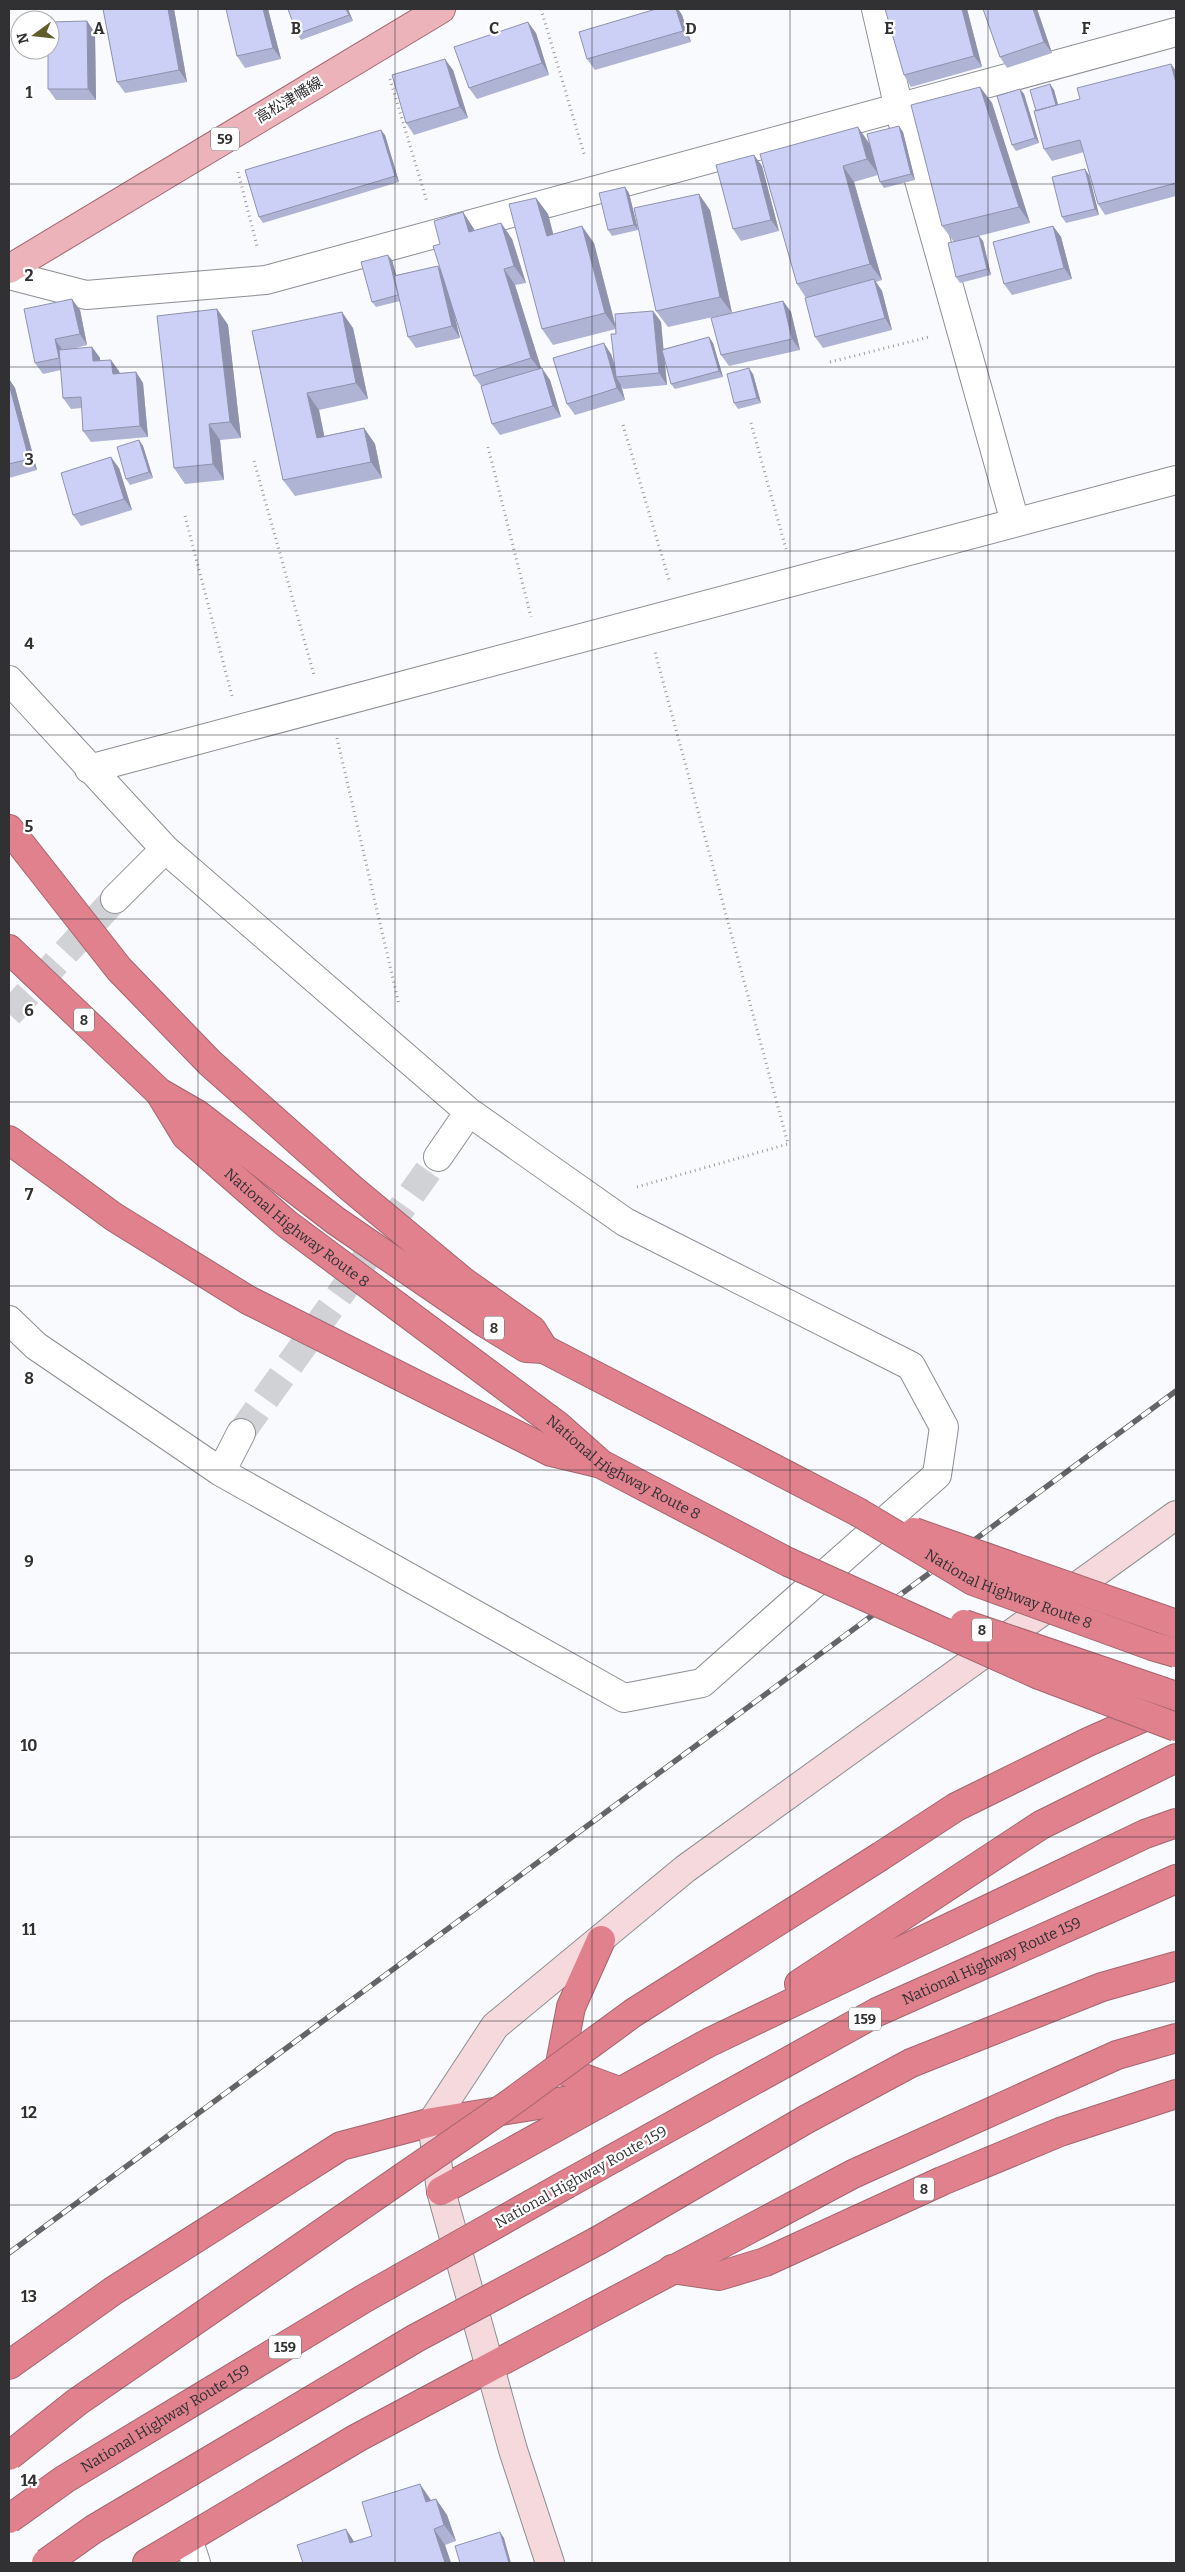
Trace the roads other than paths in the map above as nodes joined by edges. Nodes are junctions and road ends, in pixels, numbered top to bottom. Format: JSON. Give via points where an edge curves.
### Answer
{"nodes":[{"id":1,"x":441,"y":9,"type":"edge"},
{"id":2,"x":876,"y":9,"type":"edge"},
{"id":3,"x":1176,"y":32,"type":"edge"},
{"id":4,"x":899,"y":109,"type":"junction"},
{"id":5,"x":9,"y":269,"type":"edge"},
{"id":6,"x":9,"y":275,"type":"edge"},
{"id":7,"x":1176,"y":480,"type":"edge"},
{"id":8,"x":1015,"y":522,"type":"junction"},
{"id":9,"x":9,"y":680,"type":"edge"},
{"id":10,"x":89,"y":769,"type":"junction"},
{"id":11,"x":9,"y":829,"type":"edge"},
{"id":12,"x":165,"y":849,"type":"junction"},
{"id":13,"x":116,"y":899,"type":"tunnel mouth"},
{"id":14,"x":9,"y":949,"type":"edge"},
{"id":15,"x":159,"y":1092,"type":"junction"},
{"id":16,"x":469,"y":1112,"type":"junction"},
{"id":17,"x":9,"y":1140,"type":"edge"},
{"id":18,"x":438,"y":1157,"type":"tunnel mouth"},
{"id":19,"x":9,"y":1320,"type":"edge"},
{"id":20,"x":544,"y":1349,"type":"junction"},
{"id":21,"x":241,"y":1433,"type":"tunnel mouth"},
{"id":22,"x":601,"y":1464,"type":"junction"},
{"id":23,"x":220,"y":1472,"type":"junction"},
{"id":24,"x":858,"y":1512,"type":"junction"},
{"id":25,"x":1176,"y":1515,"type":"edge"},
{"id":26,"x":788,"y":1562,"type":"junction"},
{"id":27,"x":1176,"y":1624,"type":"edge"},
{"id":28,"x":1176,"y":1653,"type":"edge"},
{"id":29,"x":1176,"y":1696,"type":"edge"},
{"id":30,"x":1176,"y":1703,"type":"edge"},
{"id":31,"x":1176,"y":1727,"type":"edge"},
{"id":32,"x":1176,"y":1758,"type":"edge"},
{"id":33,"x":1176,"y":1823,"type":"edge"},
{"id":34,"x":1176,"y":1879,"type":"edge"},
{"id":35,"x":602,"y":1940,"type":"junction"},
{"id":36,"x":1176,"y":1966,"type":"edge"},
{"id":37,"x":1176,"y":2038,"type":"edge"},
{"id":38,"x":710,"y":2042,"type":"junction"},
{"id":39,"x":620,"y":2092,"type":"junction"},
{"id":40,"x":1176,"y":2094,"type":"edge"},
{"id":41,"x":432,"y":2122,"type":"junction"},
{"id":42,"x":441,"y":2192,"type":"junction"},
{"id":43,"x":672,"y":2269,"type":"junction"},
{"id":44,"x":9,"y":2365,"type":"edge"},
{"id":45,"x":490,"y":2369,"type":"junction"},
{"id":46,"x":9,"y":2456,"type":"edge"},
{"id":47,"x":9,"y":2519,"type":"edge"},
{"id":48,"x":192,"y":2551,"type":"edge"},
{"id":49,"x":46,"y":2563,"type":"edge"},
{"id":50,"x":148,"y":2563,"type":"edge"},
{"id":51,"x":550,"y":2563,"type":"edge"}],
"edges":[{"from":1,"to":5,"type":"main road","name":"高松津幡線","number":"59"},
{"from":2,"to":4,"type":"street"},
{"from":3,"to":4,"type":"street"},
{"from":4,"to":6,"type":"street","via":[[266,280],[86,295]]},
{"from":4,"to":8,"type":"street"},
{"from":7,"to":8,"type":"street"},
{"from":8,"to":10,"type":"street"},
{"from":9,"to":10,"type":"street"},
{"from":10,"to":12,"type":"street"},
{"from":11,"to":20,"type":"highway","number":"8","via":[[119,969],[210,1063],[352,1189],[464,1282],[532,1330]]},
{"from":12,"to":13,"type":"street"},
{"from":12,"to":16,"type":"street"},
{"from":14,"to":15,"type":"highway","name":"National Highway Route 8","number":"8"},
{"from":15,"to":20,"type":"highway","name":"National Highway Route 8","number":"8","via":[[197,1114],[336,1221],[485,1323],[526,1348]]},
{"from":15,"to":22,"type":"highway","name":"National Highway Route 8","number":"8","via":[[186,1136],[287,1224],[557,1425]]},
{"from":16,"to":18,"type":"street"},
{"from":16,"to":23,"type":"street","via":[[625,1222],[911,1366],[944,1427],[937,1474],[702,1683],[624,1698]]},
{"from":17,"to":22,"type":"highway","number":"8","via":[[114,1217],[248,1300],[551,1452]]},
{"from":19,"to":23,"type":"street","via":[[36,1346]]},
{"from":20,"to":24,"type":"highway","name":"National Highway Route 8","number":"8"},
{"from":21,"to":23,"type":"street"},
{"from":22,"to":26,"type":"highway","name":"National Highway Route 8","number":"8"},
{"from":24,"to":27,"type":"highway","bridge":true},
{"from":24,"to":28,"type":"highway","name":"National Highway Route 8","number":"8","bridge":true,"via":[[973,1581]]},
{"from":25,"to":35,"type":"street","via":[[685,1868]]},
{"from":26,"to":29,"type":"highway","name":"National Highway Route 8","number":"8","bridge":true},
{"from":26,"to":31,"type":"highway","bridge":true,"via":[[1039,1675]]},
{"from":30,"to":46,"type":"highway","bridge":true,"via":[[956,1807],[632,2013],[509,2104],[77,2402]]},
{"from":32,"to":38,"type":"highway","via":[[1041,1825]]},
{"from":33,"to":38,"type":"highway","via":[[1145,1834]]},
{"from":34,"to":47,"type":"highway","name":"National Highway Route 159","number":"159","bridge":true,"via":[[877,2012],[348,2308],[65,2479]]},
{"from":35,"to":39,"type":"highway","via":[[571,2007],[559,2069]]},
{"from":35,"to":41,"type":"street","via":[[495,2026]]},
{"from":36,"to":49,"type":"highway","bridge":true,"via":[[1102,1987],[911,2063],[805,2120],[599,2240],[416,2338],[94,2529]]},
{"from":37,"to":43,"type":"highway","via":[[1117,2055],[854,2174]]},
{"from":38,"to":39,"type":"highway"},
{"from":39,"to":41,"type":"highway"},
{"from":39,"to":42,"type":"highway"},
{"from":40,"to":43,"type":"highway","number":"8","via":[[1060,2132],[942,2181],[765,2262],[718,2276]]},
{"from":41,"to":42,"type":"street"},
{"from":41,"to":44,"type":"highway","via":[[341,2146],[113,2291]]},
{"from":42,"to":45,"type":"street"},
{"from":43,"to":45,"type":"highway"},
{"from":45,"to":48,"type":"highway","via":[[357,2438]]},
{"from":45,"to":51,"type":"street"},
{"from":48,"to":50,"type":"highway"}]}
